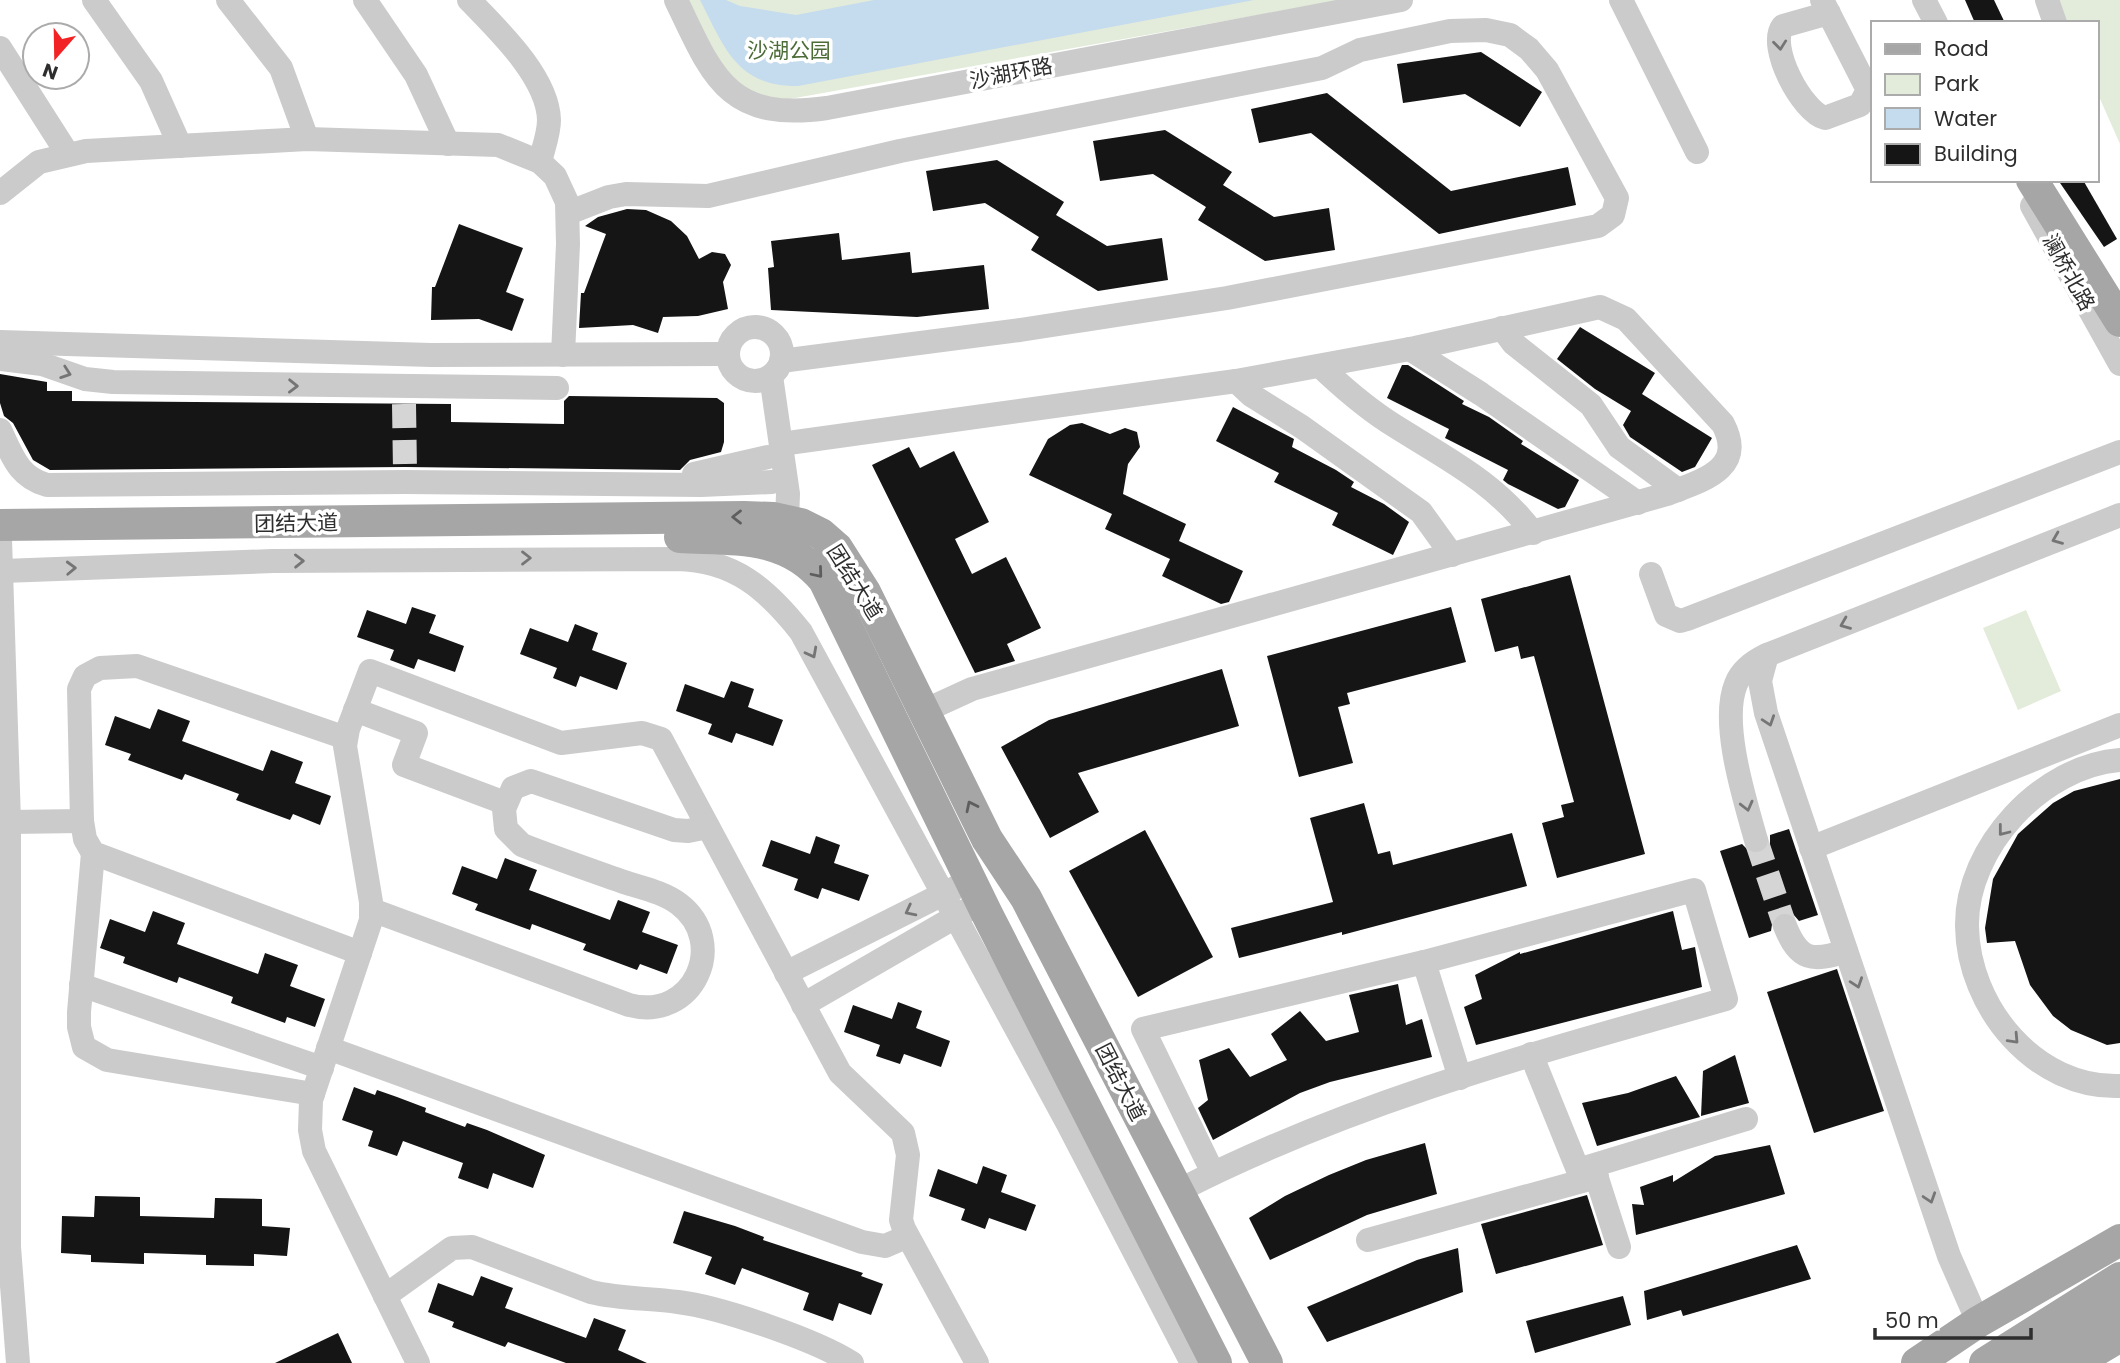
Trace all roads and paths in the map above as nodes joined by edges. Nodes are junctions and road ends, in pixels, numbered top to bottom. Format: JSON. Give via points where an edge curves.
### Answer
{"nodes":[{"id":1,"x":94,"y":0,"type":"edge"},
{"id":2,"x":228,"y":0,"type":"edge"},
{"id":3,"x":365,"y":0,"type":"edge"},
{"id":4,"x":469,"y":0,"type":"edge"},
{"id":5,"x":676,"y":0,"type":"edge"},
{"id":6,"x":1401,"y":0,"type":"edge"},
{"id":7,"x":1621,"y":0,"type":"edge"},
{"id":8,"x":1924,"y":0,"type":"edge"},
{"id":9,"x":2047,"y":0,"type":"edge"},
{"id":10,"x":1935,"y":21,"type":"edge"},
{"id":11,"x":2054,"y":21,"type":"edge"},
{"id":12,"x":0,"y":48,"type":"edge"},
{"id":13,"x":307,"y":139,"type":"junction"},
{"id":14,"x":448,"y":144,"type":"junction"},
{"id":15,"x":180,"y":146,"type":"junction"},
{"id":16,"x":1697,"y":152,"type":"dead end"},
{"id":17,"x":67,"y":153,"type":"junction"},
{"id":18,"x":540,"y":162,"type":"junction"},
{"id":19,"x":2020,"y":182,"type":"edge"},
{"id":20,"x":2033,"y":182,"type":"edge"},
{"id":21,"x":0,"y":193,"type":"edge"},
{"id":22,"x":568,"y":213,"type":"junction"},
{"id":23,"x":2120,"y":321,"type":"edge"},
{"id":24,"x":1502,"y":328,"type":"junction"},
{"id":25,"x":0,"y":342,"type":"edge"},
{"id":26,"x":1410,"y":349,"type":"junction"},
{"id":27,"x":728,"y":354,"type":"junction"},
{"id":28,"x":563,"y":355,"type":"junction"},
{"id":29,"x":0,"y":359,"type":"edge"},
{"id":30,"x":2120,"y":364,"type":"edge"},
{"id":31,"x":1320,"y":366,"type":"junction"},
{"id":32,"x":769,"y":372,"type":"junction"},
{"id":33,"x":1236,"y":381,"type":"junction"},
{"id":34,"x":557,"y":388,"type":"dead end"},
{"id":35,"x":2,"y":441,"type":"edge"},
{"id":36,"x":774,"y":451,"type":"junction"},
{"id":37,"x":2120,"y":452,"type":"edge"},
{"id":38,"x":772,"y":482,"type":"junction"},
{"id":39,"x":663,"y":483,"type":"junction"},
{"id":40,"x":1678,"y":490,"type":"junction"},
{"id":41,"x":1638,"y":503,"type":"junction"},
{"id":42,"x":2120,"y":514,"type":"edge"},
{"id":43,"x":780,"y":519,"type":"junction"},
{"id":44,"x":1533,"y":533,"type":"junction"},
{"id":45,"x":1,"y":545,"type":"edge"},
{"id":46,"x":1452,"y":555,"type":"junction"},
{"id":47,"x":1651,"y":574,"type":"dead end"},
{"id":48,"x":1768,"y":655,"type":"junction"},
{"id":49,"x":355,"y":709,"type":"junction"},
{"id":50,"x":924,"y":710,"type":"junction"},
{"id":51,"x":2120,"y":725,"type":"edge"},
{"id":52,"x":346,"y":738,"type":"junction"},
{"id":53,"x":2054,"y":752,"type":"junction"},
{"id":54,"x":2120,"y":760,"type":"edge"},
{"id":55,"x":2024,"y":763,"type":"junction"},
{"id":56,"x":2064,"y":778,"type":"junction"},
{"id":57,"x":2037,"y":795,"type":"junction"},
{"id":58,"x":505,"y":803,"type":"junction"},
{"id":59,"x":9,"y":821,"type":"junction"},
{"id":60,"x":82,"y":821,"type":"junction"},
{"id":61,"x":708,"y":827,"type":"junction"},
{"id":62,"x":987,"y":839,"type":"junction"},
{"id":63,"x":1756,"y":839,"type":"tunnel mouth"},
{"id":64,"x":1811,"y":848,"type":"junction"},
{"id":65,"x":93,"y":853,"type":"junction"},
{"id":66,"x":975,"y":902,"type":"junction"},
{"id":67,"x":372,"y":910,"type":"junction"},
{"id":68,"x":1785,"y":926,"type":"tunnel mouth"},
{"id":69,"x":1846,"y":951,"type":"junction"},
{"id":70,"x":360,"y":953,"type":"junction"},
{"id":71,"x":1424,"y":962,"type":"junction"},
{"id":72,"x":786,"y":973,"type":"junction"},
{"id":73,"x":81,"y":985,"type":"junction"},
{"id":74,"x":803,"y":1005,"type":"junction"},
{"id":75,"x":1531,"y":1054,"type":"junction"},
{"id":76,"x":325,"y":1058,"type":"junction"},
{"id":77,"x":1460,"y":1078,"type":"junction"},
{"id":78,"x":2120,"y":1086,"type":"edge"},
{"id":79,"x":313,"y":1094,"type":"junction"},
{"id":80,"x":1746,"y":1119,"type":"dead end"},
{"id":81,"x":1595,"y":1171,"type":"junction"},
{"id":82,"x":1213,"y":1173,"type":"junction"},
{"id":83,"x":1178,"y":1191,"type":"junction"},
{"id":84,"x":2120,"y":1231,"type":"edge"},
{"id":85,"x":906,"y":1237,"type":"junction"},
{"id":86,"x":1368,"y":1240,"type":"dead end"},
{"id":87,"x":2120,"y":1240,"type":"edge"},
{"id":88,"x":1619,"y":1247,"type":"dead end"},
{"id":89,"x":2056,"y":1276,"type":"junction"},
{"id":90,"x":2120,"y":1278,"type":"edge"},
{"id":91,"x":385,"y":1296,"type":"junction"},
{"id":92,"x":2120,"y":1304,"type":"edge"},
{"id":93,"x":1978,"y":1322,"type":"junction"},
{"id":94,"x":2120,"y":1336,"type":"edge"},
{"id":95,"x":2073,"y":1349,"type":"edge"},
{"id":96,"x":18,"y":1363,"type":"edge"},
{"id":97,"x":418,"y":1363,"type":"edge"},
{"id":98,"x":852,"y":1363,"type":"edge"},
{"id":99,"x":977,"y":1363,"type":"edge"},
{"id":100,"x":1192,"y":1363,"type":"edge"},
{"id":101,"x":1216,"y":1363,"type":"edge"},
{"id":102,"x":1231,"y":1363,"type":"edge"},
{"id":103,"x":1245,"y":1363,"type":"edge"},
{"id":104,"x":1267,"y":1363,"type":"edge"},
{"id":105,"x":1917,"y":1363,"type":"edge"},
{"id":106,"x":1985,"y":1363,"type":"edge"},
{"id":107,"x":2030,"y":1363,"type":"edge"}],
"edges":[{"from":1,"to":15,"type":"street","via":[[150,81]]},
{"from":2,"to":13,"type":"street","via":[[281,68]]},
{"from":3,"to":14,"type":"street","via":[[416,75]]},
{"from":4,"to":18,"type":"street","via":[[541,87],[549,120]]},
{"from":5,"to":6,"type":"street","name":"沙湖环路","via":[[720,82],[755,105],[793,111]]},
{"from":7,"to":16,"type":"street"},
{"from":8,"to":10,"type":"street"},
{"from":9,"to":11,"type":"street"},
{"from":12,"to":17,"type":"street"},
{"from":13,"to":14,"type":"street"},
{"from":13,"to":15,"type":"street"},
{"from":14,"to":18,"type":"street","via":[[498,145]]},
{"from":15,"to":17,"type":"street"},
{"from":17,"to":21,"type":"street","via":[[39,162]]},
{"from":18,"to":22,"type":"street","via":[[562,188]]},
{"from":19,"to":30,"type":"street","name":"澜桥北路"},
{"from":20,"to":23,"type":"main road"},
{"from":22,"to":28,"type":"street"},
{"from":22,"to":32,"type":"street","via":[[626,194],[708,196],[900,151],[1322,68],[1360,50],[1472,29],[1510,35],[1539,58],[1617,198],[1613,215],[1598,226],[1227,298]]},
{"from":24,"to":26,"type":"street"},
{"from":24,"to":40,"type":"street","via":[[1513,343],[1591,405],[1619,447]]},
{"from":24,"to":40,"type":"street","via":[[1600,307],[1626,319],[1729,435],[1730,451],[1721,469]]},
{"from":25,"to":28,"type":"street"},
{"from":26,"to":31,"type":"street"},
{"from":26,"to":41,"type":"street"},
{"from":27,"to":28,"type":"street"},
{"from":27,"to":32,"type":"street","via":[[738,376]]},
{"from":27,"to":32,"type":"street","via":[[732,338],[740,330],[761,327],[778,340]]},
{"from":29,"to":34,"type":"street","one_way":true,"via":[[113,382],[404,396]]},
{"from":31,"to":33,"type":"street"},
{"from":31,"to":44,"type":"street","via":[[1384,419],[1492,489],[1513,506]]},
{"from":32,"to":36,"type":"street"},
{"from":33,"to":36,"type":"street"},
{"from":33,"to":46,"type":"street","via":[[1421,512]]},
{"from":35,"to":39,"type":"street","via":[[26,477],[47,485],[405,477]]},
{"from":36,"to":38,"type":"street"},
{"from":36,"to":39,"type":"street"},
{"from":36,"to":43,"type":"street","via":[[788,494]]},
{"from":37,"to":47,"type":"street","via":[[1680,621],[1666,615]]},
{"from":38,"to":39,"type":"street"},
{"from":38,"to":43,"type":"street"},
{"from":40,"to":41,"type":"street"},
{"from":41,"to":44,"type":"street"},
{"from":42,"to":48,"type":"street","one_way":true},
{"from":43,"to":45,"type":"main road","name":"团结大道","one_way":true},
{"from":43,"to":50,"type":"main road","name":"团结大道","via":[[813,529],[837,548],[865,592]]},
{"from":44,"to":46,"type":"street"},
{"from":45,"to":59,"type":"street"},
{"from":45,"to":66,"type":"street","one_way":true,"via":[[692,559],[719,564],[746,576],[771,596],[801,632]]},
{"from":45,"to":66,"type":"main road","name":"团结大道","one_way":true,"via":[[655,536],[744,540],[786,549],[824,580]]},
{"from":46,"to":50,"type":"street","via":[[972,689]]},
{"from":48,"to":63,"type":"street","one_way":true,"via":[[1740,676],[1731,712],[1739,772]]},
{"from":48,"to":64,"type":"street","one_way":true,"via":[[1760,695]]},
{"from":49,"to":52,"type":"street"},
{"from":49,"to":58,"type":"street","via":[[416,733],[404,765]]},
{"from":49,"to":61,"type":"street","via":[[370,671],[561,743],[653,735],[667,748]]},
{"from":62,"to":50,"type":"main road","name":"团结大道","one_way":true},
{"from":51,"to":53,"type":"street"},
{"from":52,"to":60,"type":"street","via":[[147,668],[100,668],[85,676],[79,689]]},
{"from":52,"to":67,"type":"street"},
{"from":53,"to":55,"type":"street"},
{"from":53,"to":56,"type":"street"},
{"from":54,"to":56,"type":"street"},
{"from":55,"to":57,"type":"street"},
{"from":55,"to":64,"type":"street"},
{"from":56,"to":57,"type":"street"},
{"from":57,"to":78,"type":"street","one_way":true,"via":[[1998,836],[1974,881],[1967,926],[1973,961],[1995,1017],[2026,1052],[2084,1084]]},
{"from":58,"to":61,"type":"street","via":[[513,788],[531,781],[674,830]]},
{"from":58,"to":67,"type":"street","via":[[506,829],[522,845],[657,893],[688,911],[702,950],[697,976],[686,993],[660,1007],[642,1008]]},
{"from":59,"to":60,"type":"street"},
{"from":59,"to":96,"type":"street","via":[[9,1247]]},
{"from":60,"to":65,"type":"street"},
{"from":61,"to":72,"type":"street"},
{"from":62,"to":66,"type":"main road"},
{"from":62,"to":83,"type":"main road","name":"团结大道","via":[[1026,898]]},
{"from":64,"to":69,"type":"street"},
{"from":65,"to":70,"type":"street"},
{"from":65,"to":73,"type":"street"},
{"from":66,"to":72,"type":"street","one_way":true},
{"from":66,"to":74,"type":"street"},
{"from":66,"to":100,"type":"street","via":[[1068,1124]]},
{"from":66,"to":101,"type":"main road","name":"团结大道"},
{"from":66,"to":102,"type":"main road","via":[[1031,966]]},
{"from":66,"to":103,"type":"main road"},
{"from":67,"to":70,"type":"street"},
{"from":68,"to":69,"type":"street","via":[[1797,950],[1808,957]]},
{"from":69,"to":93,"type":"street","one_way":true,"via":[[1949,1256]]},
{"from":70,"to":76,"type":"street"},
{"from":71,"to":75,"type":"street","via":[[1694,890],[1726,999]]},
{"from":71,"to":77,"type":"street"},
{"from":71,"to":82,"type":"street","via":[[1143,1029]]},
{"from":72,"to":74,"type":"street"},
{"from":73,"to":76,"type":"street"},
{"from":73,"to":79,"type":"street","via":[[81,1037],[95,1056]]},
{"from":74,"to":85,"type":"street","via":[[846,1081],[903,1133],[908,1155],[901,1220]]},
{"from":75,"to":77,"type":"street"},
{"from":75,"to":81,"type":"street","via":[[1578,1170]]},
{"from":76,"to":79,"type":"street"},
{"from":76,"to":85,"type":"street","via":[[862,1242],[885,1246]]},
{"from":77,"to":82,"type":"street","via":[[1316,1127]]},
{"from":79,"to":91,"type":"street","via":[[309,1117],[314,1151]]},
{"from":80,"to":81,"type":"street"},
{"from":81,"to":86,"type":"street"},
{"from":81,"to":88,"type":"street"},
{"from":82,"to":83,"type":"street"},
{"from":83,"to":104,"type":"main road","name":"团结大道"},
{"from":84,"to":89,"type":"main road"},
{"from":85,"to":99,"type":"street"},
{"from":87,"to":89,"type":"main road"},
{"from":89,"to":93,"type":"main road"},
{"from":90,"to":106,"type":"main road"},
{"from":91,"to":97,"type":"street"},
{"from":91,"to":98,"type":"street","via":[[452,1248],[472,1247],[612,1297],[702,1306],[816,1345]]},
{"from":92,"to":95,"type":"main road"},
{"from":93,"to":105,"type":"main road"},
{"from":94,"to":95,"type":"main road"},
{"from":95,"to":107,"type":"main road"}]}
